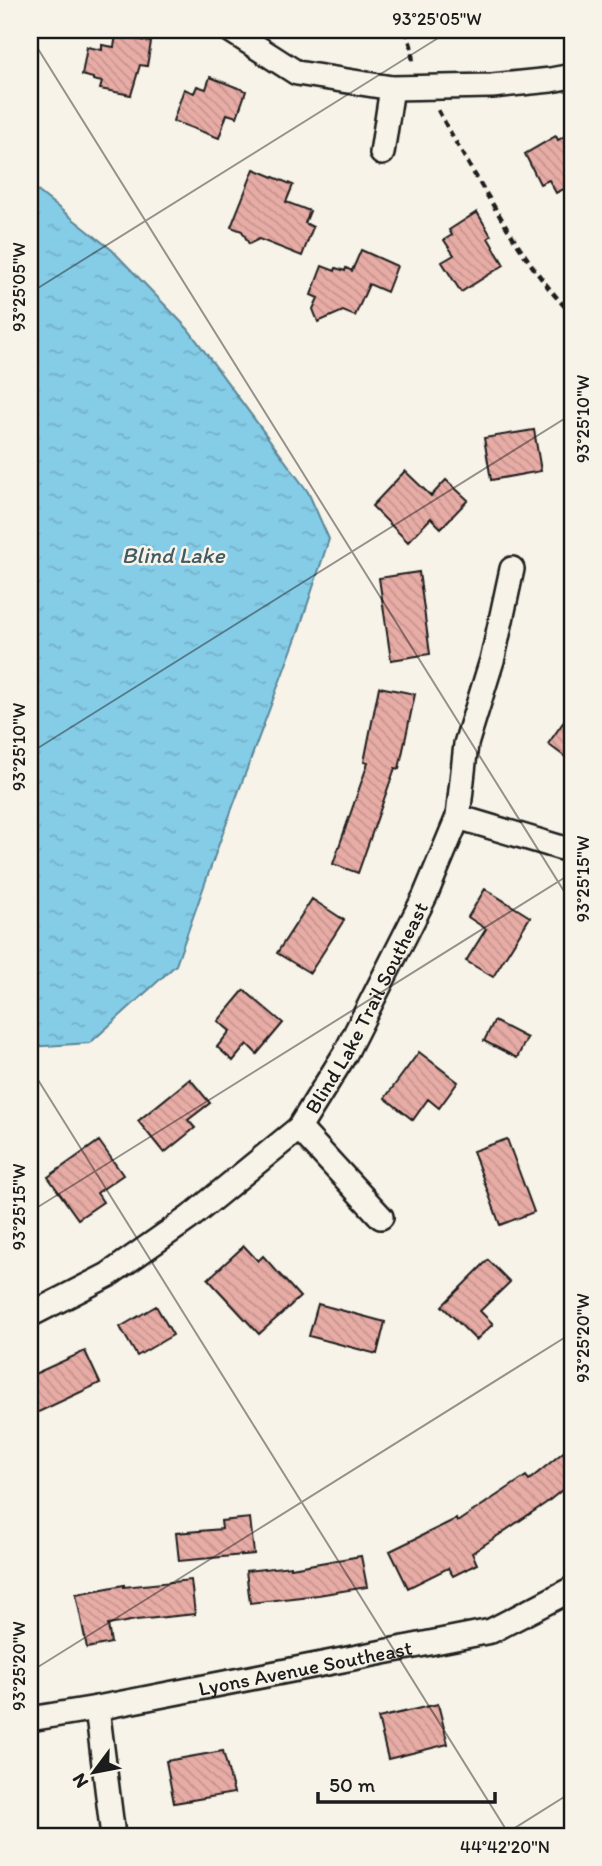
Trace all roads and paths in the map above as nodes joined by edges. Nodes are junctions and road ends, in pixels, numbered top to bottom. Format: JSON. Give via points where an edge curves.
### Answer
{"nodes":[{"id":1,"x":230,"y":30,"type":"edge"},
{"id":2,"x":406,"y":30,"type":"edge"},
{"id":3,"x":413,"y":63,"type":"dead end"},
{"id":4,"x":572,"y":76,"type":"edge"},
{"id":5,"x":391,"y":88,"type":"junction"},
{"id":6,"x":438,"y":110,"type":"dead end"},
{"id":7,"x":382,"y":153,"type":"dead end"},
{"id":8,"x":572,"y":314,"type":"edge"},
{"id":9,"x":512,"y":569,"type":"dead end"},
{"id":10,"x":458,"y":817,"type":"junction"},
{"id":11,"x":572,"y":851,"type":"edge"},
{"id":12,"x":299,"y":1128,"type":"junction"},
{"id":13,"x":381,"y":1217,"type":"dead end"},
{"id":14,"x":30,"y":1315,"type":"edge"},
{"id":15,"x":572,"y":1589,"type":"edge"},
{"id":16,"x":97,"y":1708,"type":"junction"},
{"id":17,"x":30,"y":1719,"type":"edge"},
{"id":18,"x":113,"y":1836,"type":"edge"}],
"edges":[{"from":1,"to":5,"type":"street","via":[[297,73]]},
{"from":2,"to":3,"type":"path"},
{"from":4,"to":5,"type":"street","via":[[492,86]]},
{"from":5,"to":7,"type":"street"},
{"from":6,"to":8,"type":"path","via":[[523,253]]},
{"from":9,"to":10,"type":"street","name":"Blind Lake Trail Southeast","via":[[493,657],[466,744]]},
{"from":10,"to":11,"type":"street"},
{"from":10,"to":12,"type":"street","name":"Blind Lake Trail Southeast","via":[[425,896],[345,1054]]},
{"from":12,"to":13,"type":"street"},
{"from":12,"to":14,"type":"street","name":"Blind Lake Trail Southeast","via":[[189,1218],[108,1275]]},
{"from":15,"to":16,"type":"street","name":"Lyons Avenue Southeast","via":[[491,1630]]},
{"from":16,"to":17,"type":"street","name":"Lyons Avenue Southeast"},
{"from":16,"to":18,"type":"street"}]}
